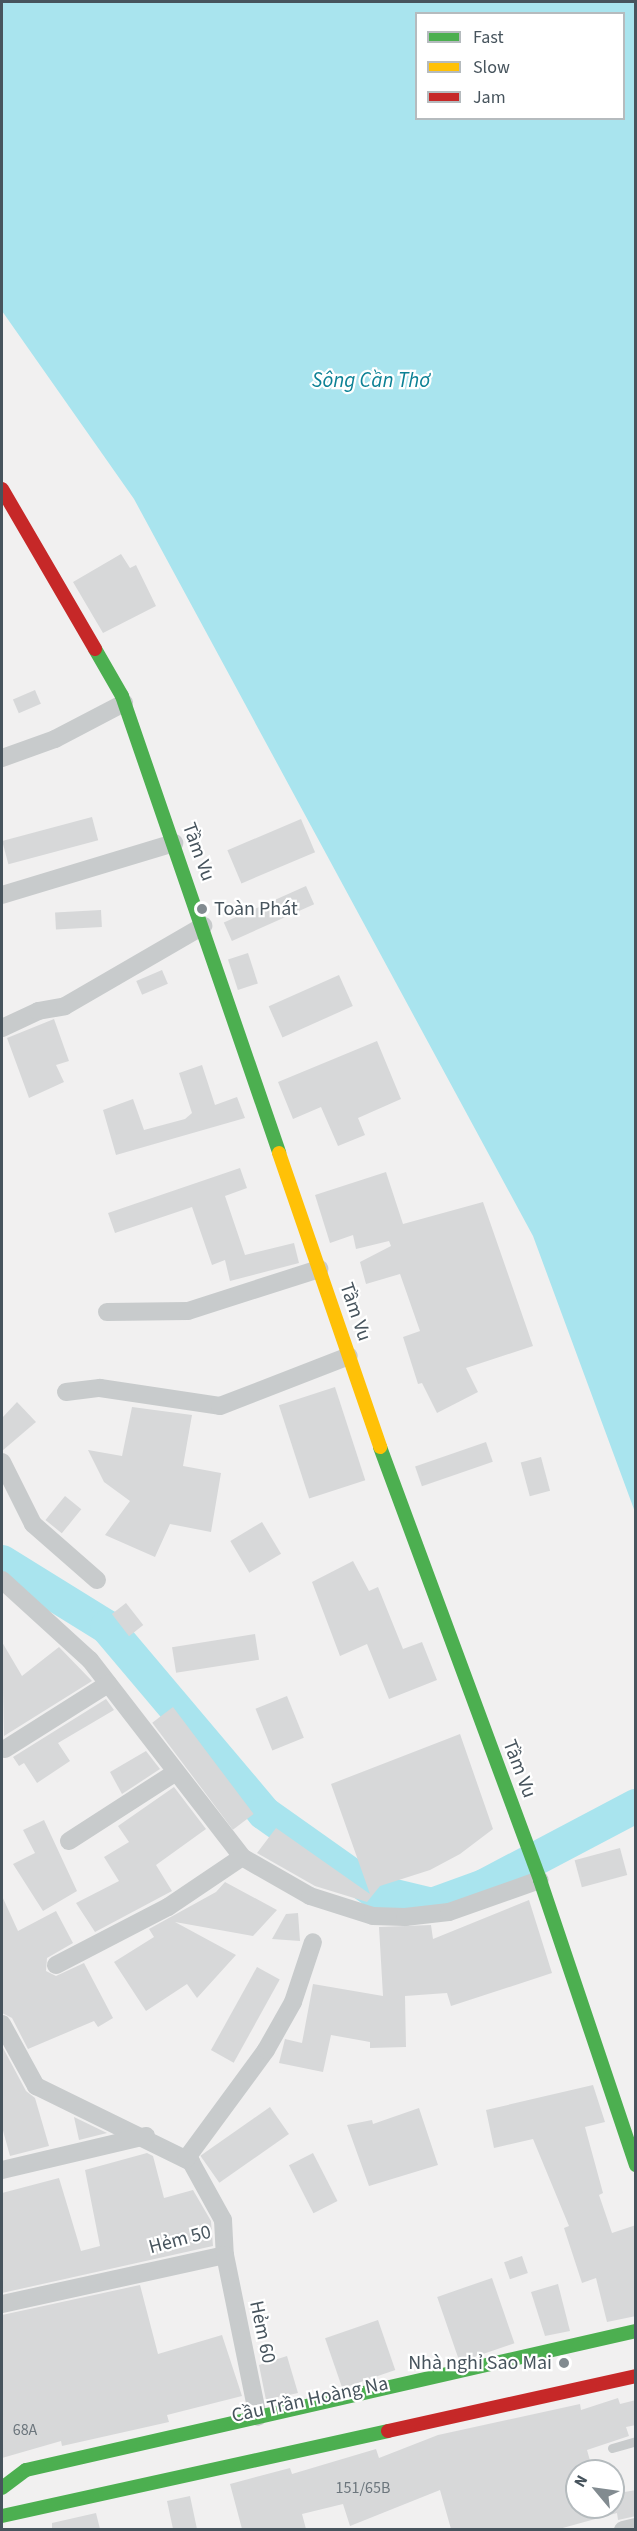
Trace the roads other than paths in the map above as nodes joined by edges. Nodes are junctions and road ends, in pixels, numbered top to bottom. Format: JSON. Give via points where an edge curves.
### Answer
{"nodes":[{"id":1,"x":2,"y":489,"type":"edge"},
{"id":2,"x":9,"y":520,"type":"edge"},
{"id":3,"x":124,"y":703,"type":"junction"},
{"id":4,"x":2,"y":758,"type":"edge"},
{"id":5,"x":174,"y":843,"type":"junction"},
{"id":6,"x":2,"y":895,"type":"edge"},
{"id":7,"x":203,"y":926,"type":"junction"},
{"id":8,"x":2,"y":1028,"type":"edge"},
{"id":9,"x":319,"y":1269,"type":"junction"},
{"id":10,"x":107,"y":1312,"type":"dead end"},
{"id":11,"x":349,"y":1356,"type":"junction"},
{"id":12,"x":66,"y":1392,"type":"dead end"},
{"id":13,"x":2,"y":1462,"type":"edge"},
{"id":14,"x":2,"y":1580,"type":"edge"},
{"id":15,"x":97,"y":1580,"type":"dead end"},
{"id":16,"x":108,"y":1684,"type":"junction"},
{"id":17,"x":5,"y":1749,"type":"dead end"},
{"id":18,"x":176,"y":1772,"type":"junction"},
{"id":19,"x":69,"y":1841,"type":"dead end"},
{"id":20,"x":242,"y":1857,"type":"junction"},
{"id":21,"x":540,"y":1879,"type":"junction"},
{"id":22,"x":313,"y":1942,"type":"dead end"},
{"id":23,"x":56,"y":1965,"type":"dead end"},
{"id":24,"x":2,"y":2024,"type":"edge"},
{"id":25,"x":146,"y":2136,"type":"junction"},
{"id":26,"x":186,"y":2159,"type":"junction"},
{"id":27,"x":636,"y":2164,"type":"edge"},
{"id":28,"x":2,"y":2170,"type":"edge"},
{"id":29,"x":225,"y":2255,"type":"junction"},
{"id":30,"x":2,"y":2304,"type":"edge"},
{"id":31,"x":636,"y":2331,"type":"edge"},
{"id":32,"x":636,"y":2376,"type":"edge"},
{"id":33,"x":495,"y":2379,"type":"dead end"},
{"id":34,"x":636,"y":2385,"type":"edge"},
{"id":35,"x":258,"y":2417,"type":"junction"},
{"id":36,"x":636,"y":2441,"type":"edge"},
{"id":37,"x":612,"y":2448,"type":"dead end"},
{"id":38,"x":2,"y":2488,"type":"edge"},
{"id":39,"x":3,"y":2516,"type":"edge"},
{"id":40,"x":636,"y":2527,"type":"edge"},
{"id":41,"x":623,"y":2529,"type":"edge"}],
"edges":[{"from":1,"to":2,"type":"main road","name":"Tầm Vu"},
{"from":2,"to":3,"type":"main road","name":"Tầm Vu"},
{"from":3,"to":4,"type":"street","via":[[56,740]]},
{"from":3,"to":5,"type":"main road","name":"Tầm Vu"},
{"from":5,"to":6,"type":"street"},
{"from":5,"to":7,"type":"main road","name":"Tầm Vu"},
{"from":7,"to":8,"type":"street","via":[[65,1006],[38,1011]]},
{"from":7,"to":9,"type":"main road","name":"Tầm Vu"},
{"from":9,"to":10,"type":"street","via":[[188,1311]]},
{"from":9,"to":11,"type":"main road","name":"Tầm Vu"},
{"from":11,"to":12,"type":"street","via":[[219,1406],[100,1388]]},
{"from":11,"to":21,"type":"main road","name":"Tầm Vu","via":[[420,1564]]},
{"from":13,"to":15,"type":"street","via":[[33,1524]]},
{"from":14,"to":16,"type":"street","via":[[41,1611]]},
{"from":16,"to":17,"type":"street"},
{"from":16,"to":18,"type":"street"},
{"from":18,"to":19,"type":"street"},
{"from":18,"to":20,"type":"street"},
{"from":20,"to":21,"type":"street","via":[[310,1896],[373,1916],[449,1912]]},
{"from":20,"to":23,"type":"street","via":[[168,1907]]},
{"from":21,"to":27,"type":"main road","name":"Tầm Vu"},
{"from":22,"to":26,"type":"street","via":[[292,2002],[266,2050]]},
{"from":24,"to":25,"type":"street","name":"Hẻm 50","via":[[36,2086]]},
{"from":25,"to":26,"type":"street","name":"Hẻm 50"},
{"from":25,"to":28,"type":"street"},
{"from":26,"to":29,"type":"street","name":"Hẻm 50","via":[[207,2186],[222,2220]]},
{"from":29,"to":30,"type":"street","name":"Hẻm 50"},
{"from":29,"to":35,"type":"street","name":"Hẻm 60"},
{"from":31,"to":35,"type":"main road"},
{"from":32,"to":39,"type":"main road"},
{"from":33,"to":38,"type":"main road","name":"Cầu Trần Hoàng Na"},
{"from":34,"to":39,"type":"main road","via":[[35,2522]]},
{"from":35,"to":38,"type":"main road","via":[[26,2470]]},
{"from":36,"to":37,"type":"lane"},
{"from":40,"to":41,"type":"street"}]}
